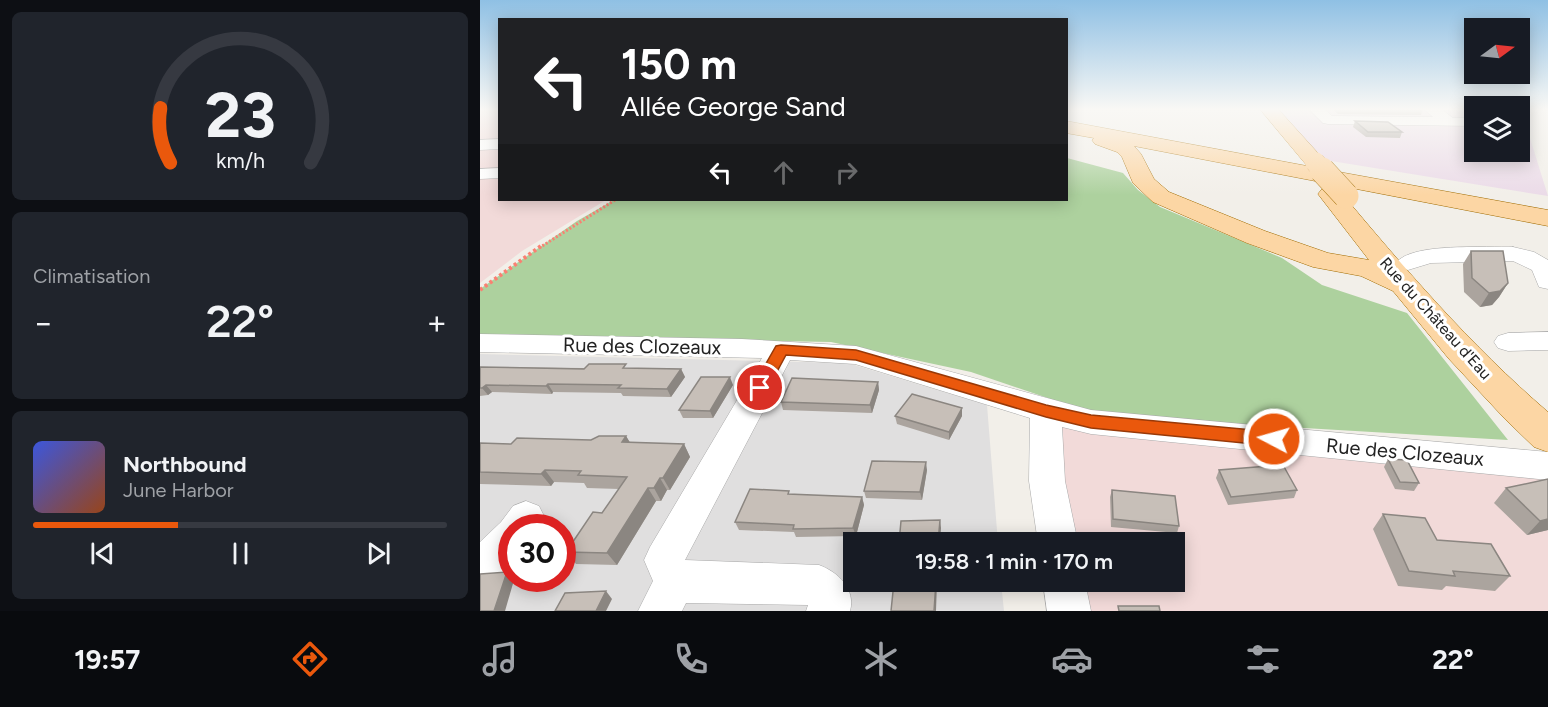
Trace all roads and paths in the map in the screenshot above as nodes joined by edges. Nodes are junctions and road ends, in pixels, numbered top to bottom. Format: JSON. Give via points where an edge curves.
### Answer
{"nodes":[{"id":1,"x":1100,"y":138,"type":"edge"},
{"id":2,"x":1144,"y":138,"type":"edge"},
{"id":3,"x":1149,"y":138,"type":"edge"},
{"id":4,"x":1285,"y":138,"type":"edge"},
{"id":5,"x":1290,"y":138,"type":"edge"},
{"id":6,"x":498,"y":144,"type":"edge"},
{"id":7,"x":480,"y":145,"type":"edge"},
{"id":8,"x":1214,"y":155,"type":"junction"},
{"id":9,"x":1308,"y":161,"type":"junction"},
{"id":10,"x":1256,"y":163,"type":"junction"},
{"id":11,"x":1138,"y":172,"type":"junction"},
{"id":12,"x":498,"y":173,"type":"edge"},
{"id":13,"x":480,"y":174,"type":"edge"},
{"id":14,"x":1338,"y":195,"type":"junction"},
{"id":15,"x":613,"y":201,"type":"edge"},
{"id":16,"x":1548,"y":218,"type":"edge"},
{"id":17,"x":1381,"y":262,"type":"junction"},
{"id":18,"x":1548,"y":282,"type":"edge"},
{"id":19,"x":480,"y":290,"type":"edge"},
{"id":20,"x":1548,"y":341,"type":"edge"},
{"id":21,"x":1508,"y":342,"type":"dead end"},
{"id":22,"x":480,"y":343,"type":"edge"},
{"id":23,"x":781,"y":350,"type":"junction"},
{"id":24,"x":1046,"y":411,"type":"junction"},
{"id":25,"x":1548,"y":418,"type":"edge"},
{"id":26,"x":1548,"y":436,"type":"edge"},
{"id":27,"x":1548,"y":466,"type":"edge"},
{"id":28,"x":1056,"y":532,"type":"edge"},
{"id":29,"x":498,"y":554,"type":"edge"},
{"id":30,"x":480,"y":561,"type":"edge"},
{"id":31,"x":1066,"y":592,"type":"edge"},
{"id":32,"x":667,"y":597,"type":"edge"},
{"id":33,"x":828,"y":611,"type":"edge"},
{"id":34,"x":1069,"y":611,"type":"edge"}],
"edges":[{"from":1,"to":11,"type":"main road","via":[[1131,154]]},
{"from":2,"to":8,"type":"main road"},
{"from":3,"to":8,"type":"main road"},
{"from":4,"to":9,"type":"main road"},
{"from":5,"to":9,"type":"main road"},
{"from":6,"to":7,"type":"street"},
{"from":8,"to":10,"type":"main road"},
{"from":9,"to":14,"type":"main road","bridge":true},
{"from":10,"to":11,"type":"main road","via":[[1171,158]]},
{"from":10,"to":16,"type":"main road"},
{"from":11,"to":17,"type":"main road","via":[[1144,183],[1161,196],[1304,255],[1323,261]]},
{"from":12,"to":13,"type":"street"},
{"from":14,"to":17,"type":"main road","name":"Rue du Château d'Eau"},
{"from":14,"to":17,"type":"main road","name":"Rue du Château d'Eau"},
{"from":15,"to":19,"type":"path"},
{"from":17,"to":18,"type":"street","via":[[1428,256],[1513,254],[1542,266]]},
{"from":17,"to":25,"type":"main road","name":"Rue du Château d'Eau"},
{"from":17,"to":26,"type":"main road","name":"Rue du Château d'Eau"},
{"from":20,"to":21,"type":"street"},
{"from":22,"to":23,"type":"street","name":"Rue des Clozeaux"},
{"from":23,"to":24,"type":"street","name":"Rue des Clozeaux","via":[[856,355]]},
{"from":23,"to":32,"type":"street","via":[[664,560]]},
{"from":24,"to":27,"type":"street","name":"Rue des Clozeaux","via":[[1091,422]]},
{"from":24,"to":28,"type":"street","via":[[1047,481]]},
{"from":29,"to":30,"type":"street","via":[[492,561]]},
{"from":31,"to":34,"type":"street"},
{"from":32,"to":33,"type":"street","via":[[819,585],[831,601]]}]}
